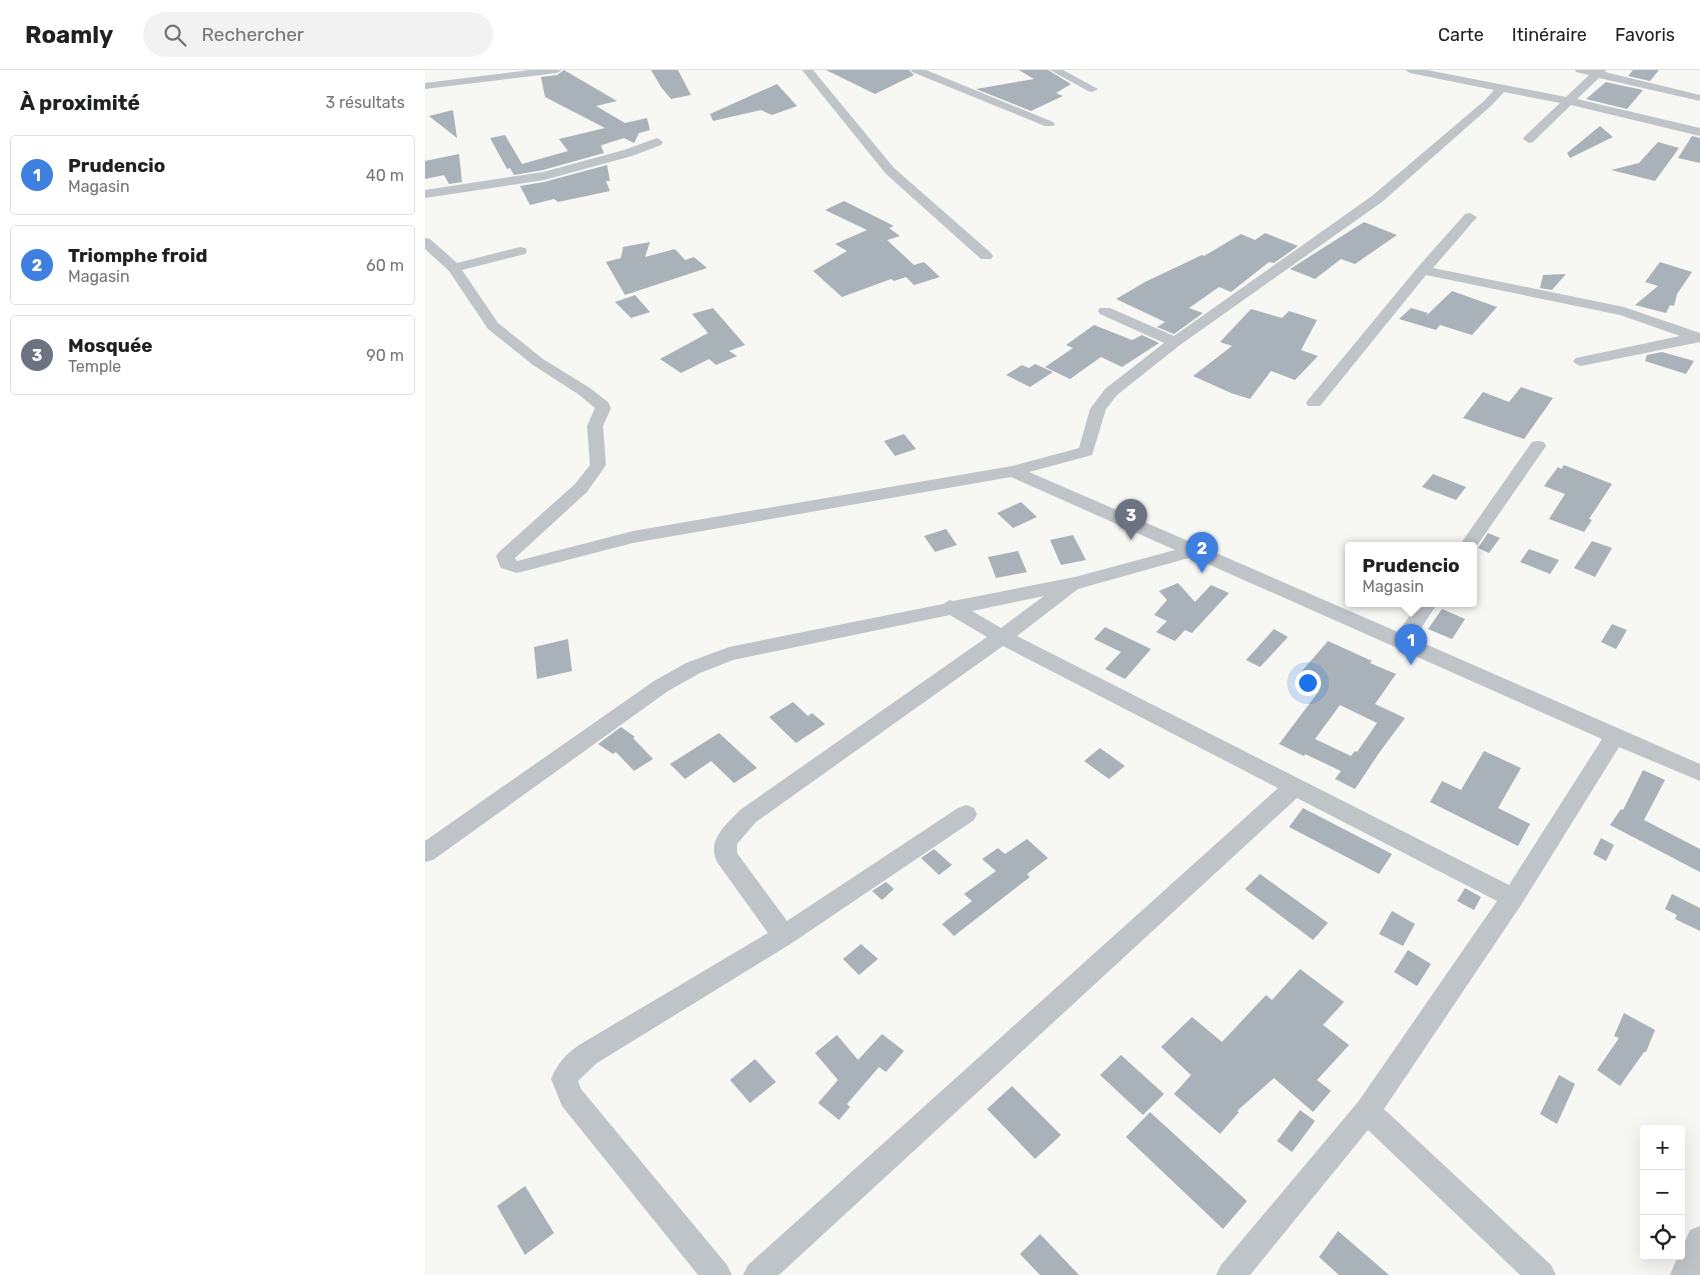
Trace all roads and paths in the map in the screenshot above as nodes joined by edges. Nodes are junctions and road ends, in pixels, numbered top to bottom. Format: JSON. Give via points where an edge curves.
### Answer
{"nodes":[{"id":1,"x":471,"y":70,"type":"edge"},
{"id":2,"x":557,"y":70,"type":"edge"},
{"id":3,"x":807,"y":70,"type":"edge"},
{"id":4,"x":915,"y":70,"type":"edge"},
{"id":5,"x":1055,"y":70,"type":"edge"},
{"id":6,"x":1410,"y":70,"type":"edge"},
{"id":7,"x":1580,"y":70,"type":"edge"},
{"id":8,"x":1599,"y":72,"type":"edge"},
{"id":9,"x":482,"y":79,"type":"junction"},
{"id":10,"x":425,"y":86,"type":"edge"},
{"id":11,"x":1501,"y":88,"type":"junction"},
{"id":12,"x":1092,"y":90,"type":"dead end"},
{"id":13,"x":1700,"y":98,"type":"edge"},
{"id":14,"x":1569,"y":101,"type":"junction"},
{"id":15,"x":1049,"y":124,"type":"dead end"},
{"id":16,"x":1700,"y":132,"type":"edge"},
{"id":17,"x":1529,"y":138,"type":"dead end"},
{"id":18,"x":657,"y":142,"type":"dead end"},
{"id":19,"x":425,"y":194,"type":"edge"},
{"id":20,"x":1470,"y":217,"type":"dead end"},
{"id":21,"x":425,"y":242,"type":"edge"},
{"id":22,"x":521,"y":252,"type":"dead end"},
{"id":23,"x":986,"y":256,"type":"dead end"},
{"id":24,"x":454,"y":268,"type":"junction"},
{"id":25,"x":1423,"y":270,"type":"junction"},
{"id":26,"x":1105,"y":311,"type":"dead end"},
{"id":27,"x":1699,"y":337,"type":"edge"},
{"id":28,"x":1175,"y":342,"type":"junction"},
{"id":29,"x":1581,"y":361,"type":"dead end"},
{"id":30,"x":1314,"y":403,"type":"dead end"},
{"id":31,"x":1538,"y":446,"type":"dead end"},
{"id":32,"x":1013,"y":471,"type":"junction"},
{"id":33,"x":1471,"y":542,"type":"edge"},
{"id":34,"x":1196,"y":550,"type":"junction"},
{"id":35,"x":1075,"y":583,"type":"junction"},
{"id":36,"x":950,"y":607,"type":"junction"},
{"id":37,"x":1426,"y":607,"type":"edge"},
{"id":38,"x":1001,"y":637,"type":"junction"},
{"id":39,"x":1402,"y":641,"type":"junction"},
{"id":40,"x":1615,"y":736,"type":"junction"},
{"id":41,"x":1700,"y":773,"type":"edge"},
{"id":42,"x":1294,"y":788,"type":"junction"},
{"id":43,"x":966,"y":814,"type":"dead end"},
{"id":44,"x":425,"y":853,"type":"edge"},
{"id":45,"x":1513,"y":898,"type":"junction"},
{"id":46,"x":784,"y":936,"type":"junction"},
{"id":47,"x":1367,"y":1111,"type":"junction"},
{"id":48,"x":1700,"y":1240,"type":"edge"},
{"id":49,"x":717,"y":1275,"type":"edge"},
{"id":50,"x":758,"y":1275,"type":"edge"},
{"id":51,"x":1231,"y":1275,"type":"edge"},
{"id":52,"x":1541,"y":1275,"type":"edge"},
{"id":53,"x":1685,"y":1275,"type":"edge"}],
"edges":[{"from":1,"to":9,"type":"street"},
{"from":2,"to":9,"type":"street"},
{"from":3,"to":23,"type":"street","via":[[890,171]]},
{"from":4,"to":15,"type":"street"},
{"from":5,"to":12,"type":"street"},
{"from":6,"to":11,"type":"street"},
{"from":7,"to":8,"type":"street"},
{"from":8,"to":13,"type":"street"},
{"from":8,"to":14,"type":"street"},
{"from":9,"to":10,"type":"street"},
{"from":11,"to":14,"type":"street"},
{"from":11,"to":28,"type":"street","via":[[1488,103],[1377,199]]},
{"from":14,"to":16,"type":"street"},
{"from":14,"to":17,"type":"street"},
{"from":18,"to":19,"type":"street","via":[[544,176]]},
{"from":20,"to":25,"type":"street"},
{"from":21,"to":24,"type":"street"},
{"from":22,"to":24,"type":"street"},
{"from":24,"to":32,"type":"street","via":[[493,326],[538,362],[584,390],[603,408],[595,426],[598,465],[581,488],[505,556],[507,564],[517,567],[633,537]]},
{"from":25,"to":27,"type":"street","via":[[1624,312]]},
{"from":25,"to":30,"type":"street"},
{"from":26,"to":28,"type":"street"},
{"from":27,"to":29,"type":"street"},
{"from":28,"to":32,"type":"street","via":[[1103,400],[1086,452]]},
{"from":31,"to":33,"type":"street"},
{"from":32,"to":34,"type":"street"},
{"from":34,"to":35,"type":"street"},
{"from":34,"to":39,"type":"street"},
{"from":35,"to":36,"type":"street"},
{"from":35,"to":38,"type":"street"},
{"from":36,"to":38,"type":"street"},
{"from":36,"to":44,"type":"street","via":[[729,654],[693,668],[661,686]]},
{"from":37,"to":39,"type":"street"},
{"from":38,"to":42,"type":"street"},
{"from":38,"to":46,"type":"street","via":[[748,816],[726,841],[725,855]]},
{"from":39,"to":40,"type":"street"},
{"from":40,"to":41,"type":"street"},
{"from":40,"to":45,"type":"street"},
{"from":42,"to":45,"type":"street"},
{"from":42,"to":50,"type":"street"},
{"from":43,"to":46,"type":"street"},
{"from":45,"to":47,"type":"street"},
{"from":46,"to":49,"type":"street","via":[[587,1054],[572,1066],[564,1080],[571,1097]]},
{"from":47,"to":51,"type":"street"},
{"from":47,"to":52,"type":"street"},
{"from":48,"to":53,"type":"street"}]}
